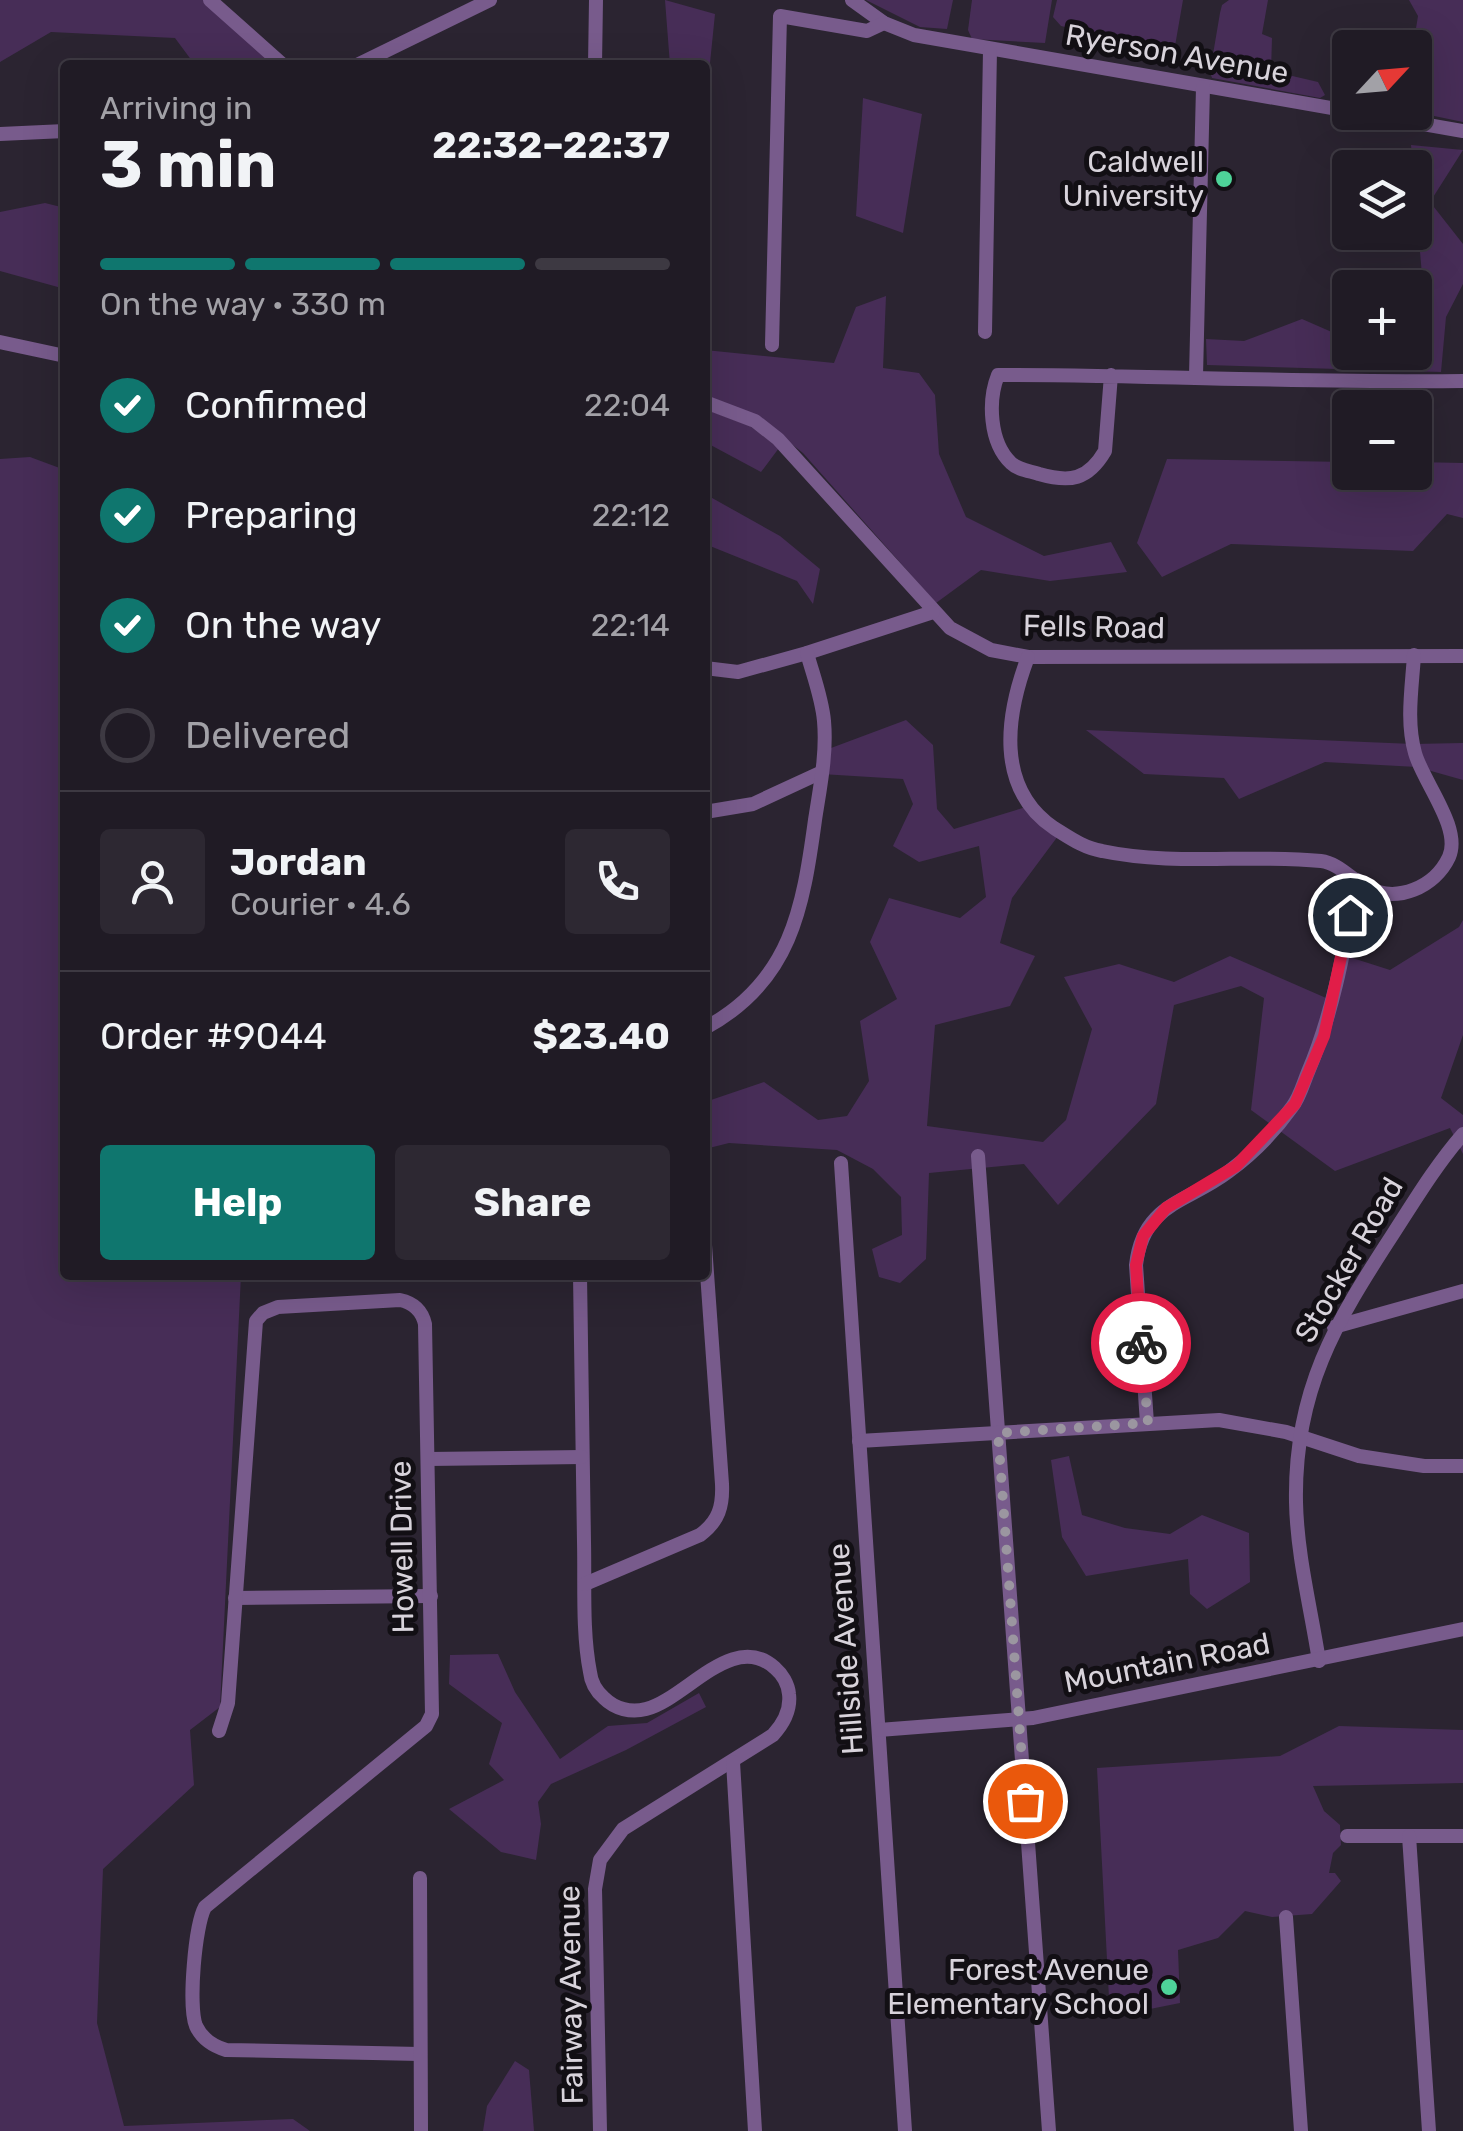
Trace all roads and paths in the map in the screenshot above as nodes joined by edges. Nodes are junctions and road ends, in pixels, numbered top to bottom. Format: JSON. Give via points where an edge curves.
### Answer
{"nodes":[{"id":1,"x":210,"y":0,"type":"edge"},
{"id":2,"x":490,"y":0,"type":"edge"},
{"id":3,"x":596,"y":0,"type":"edge"},
{"id":4,"x":852,"y":0,"type":"edge"},
{"id":5,"x":884,"y":23,"type":"junction"},
{"id":6,"x":990,"y":50,"type":"junction"},
{"id":7,"x":277,"y":60,"type":"edge"},
{"id":8,"x":367,"y":60,"type":"edge"},
{"id":9,"x":595,"y":60,"type":"edge"},
{"id":10,"x":1204,"y":88,"type":"junction"},
{"id":11,"x":60,"y":130,"type":"edge"},
{"id":12,"x":1463,"y":132,"type":"edge"},
{"id":13,"x":0,"y":134,"type":"edge"},
{"id":14,"x":984,"y":332,"type":"dead end"},
{"id":15,"x":0,"y":342,"type":"edge"},
{"id":16,"x":772,"y":345,"type":"dead end"},
{"id":17,"x":60,"y":355,"type":"edge"},
{"id":18,"x":1111,"y":375,"type":"junction"},
{"id":19,"x":1196,"y":376,"type":"junction"},
{"id":20,"x":1463,"y":380,"type":"edge"},
{"id":21,"x":710,"y":404,"type":"edge"},
{"id":22,"x":932,"y":612,"type":"junction"},
{"id":23,"x":807,"y":653,"type":"junction"},
{"id":24,"x":1414,"y":655,"type":"junction"},
{"id":25,"x":1463,"y":656,"type":"edge"},
{"id":26,"x":1028,"y":657,"type":"junction"},
{"id":27,"x":710,"y":669,"type":"edge"},
{"id":28,"x":822,"y":772,"type":"junction"},
{"id":29,"x":710,"y":811,"type":"edge"},
{"id":30,"x":1357,"y":880,"type":"junction"},
{"id":31,"x":710,"y":1025,"type":"edge"},
{"id":32,"x":1463,"y":1134,"type":"edge"},
{"id":33,"x":978,"y":1156,"type":"dead end"},
{"id":34,"x":841,"y":1163,"type":"dead end"},
{"id":35,"x":580,"y":1280,"type":"edge"},
{"id":36,"x":708,"y":1280,"type":"edge"},
{"id":37,"x":1463,"y":1291,"type":"edge"},
{"id":38,"x":1334,"y":1327,"type":"junction"},
{"id":39,"x":1148,"y":1423,"type":"junction"},
{"id":40,"x":998,"y":1433,"type":"junction"},
{"id":41,"x":1301,"y":1438,"type":"junction"},
{"id":42,"x":860,"y":1441,"type":"junction"},
{"id":43,"x":582,"y":1457,"type":"junction"},
{"id":44,"x":428,"y":1459,"type":"junction"},
{"id":45,"x":1463,"y":1466,"type":"edge"},
{"id":46,"x":586,"y":1584,"type":"junction"},
{"id":47,"x":432,"y":1596,"type":"junction"},
{"id":48,"x":235,"y":1598,"type":"junction"},
{"id":49,"x":1463,"y":1628,"type":"edge"},
{"id":50,"x":1319,"y":1661,"type":"junction"},
{"id":51,"x":1019,"y":1719,"type":"junction"},
{"id":52,"x":880,"y":1730,"type":"junction"},
{"id":53,"x":219,"y":1731,"type":"dead end"},
{"id":54,"x":733,"y":1762,"type":"junction"},
{"id":55,"x":1347,"y":1836,"type":"dead end"},
{"id":56,"x":1409,"y":1836,"type":"junction"},
{"id":57,"x":1463,"y":1836,"type":"edge"},
{"id":58,"x":420,"y":1878,"type":"dead end"},
{"id":59,"x":1286,"y":1917,"type":"dead end"},
{"id":60,"x":420,"y":2054,"type":"junction"},
{"id":61,"x":421,"y":2131,"type":"edge"},
{"id":62,"x":600,"y":2131,"type":"edge"},
{"id":63,"x":755,"y":2131,"type":"edge"},
{"id":64,"x":904,"y":2131,"type":"edge"},
{"id":65,"x":1049,"y":2131,"type":"edge"},
{"id":66,"x":1300,"y":2131,"type":"edge"},
{"id":67,"x":1429,"y":2131,"type":"edge"}],
"edges":[{"from":1,"to":7,"type":"street"},
{"from":2,"to":8,"type":"street"},
{"from":3,"to":9,"type":"street"},
{"from":4,"to":5,"type":"street"},
{"from":5,"to":6,"type":"street","name":"Ryerson Avenue"},
{"from":5,"to":16,"type":"street","via":[[867,30],[780,16]]},
{"from":6,"to":10,"type":"street","name":"Ryerson Avenue"},
{"from":6,"to":14,"type":"street"},
{"from":10,"to":12,"type":"street","name":"Ryerson Avenue"},
{"from":10,"to":19,"type":"street"},
{"from":11,"to":13,"type":"street"},
{"from":15,"to":17,"type":"street"},
{"from":18,"to":18,"type":"street","via":[[998,374],[993,429],[1008,461],[1062,480],[1083,474],[1105,451]]},
{"from":18,"to":19,"type":"street"},
{"from":19,"to":20,"type":"street"},
{"from":21,"to":22,"type":"street","name":"Fells Road","via":[[778,438]]},
{"from":22,"to":23,"type":"street"},
{"from":22,"to":26,"type":"street","name":"Fells Road","via":[[977,644]]},
{"from":23,"to":27,"type":"street","via":[[738,672]]},
{"from":23,"to":28,"type":"street","via":[[824,715]]},
{"from":24,"to":25,"type":"street","name":"Fells Road"},
{"from":24,"to":26,"type":"street","name":"Fells Road"},
{"from":24,"to":30,"type":"street","via":[[1409,725],[1415,755],[1452,830],[1450,856],[1419,890],[1380,890]]},
{"from":26,"to":30,"type":"street","via":[[1017,686],[1010,751],[1021,792],[1048,824],[1104,852],[1326,861]]},
{"from":28,"to":29,"type":"street","via":[[753,804]]},
{"from":28,"to":31,"type":"street","via":[[805,894],[793,932],[761,984]]},
{"from":30,"to":39,"type":"street","via":[[1324,1036],[1295,1104],[1228,1172],[1159,1214],[1140,1245]]},
{"from":32,"to":38,"type":"street","name":"Stocker Road"},
{"from":33,"to":40,"type":"street"},
{"from":34,"to":42,"type":"street","name":"Hillside Avenue"},
{"from":35,"to":43,"type":"street","name":"Fairway Avenue"},
{"from":36,"to":46,"type":"street","via":[[720,1508],[700,1535]]},
{"from":37,"to":38,"type":"street"},
{"from":38,"to":41,"type":"street","name":"Stocker Road"},
{"from":39,"to":40,"type":"street"},
{"from":39,"to":41,"type":"street","via":[[1236,1421]]},
{"from":40,"to":42,"type":"street"},
{"from":40,"to":51,"type":"street"},
{"from":41,"to":45,"type":"street","via":[[1370,1458]]},
{"from":41,"to":50,"type":"street","name":"Stocker Road","via":[[1298,1526]]},
{"from":42,"to":52,"type":"street","name":"Hillside Avenue"},
{"from":43,"to":44,"type":"street"},
{"from":43,"to":46,"type":"street","name":"Fairway Avenue"},
{"from":44,"to":47,"type":"street","name":"Howell Drive"},
{"from":44,"to":48,"type":"street","name":"Howell Drive","via":[[425,1324],[416,1307],[400,1300],[264,1313],[254,1331]]},
{"from":46,"to":54,"type":"street","name":"Fairway Avenue","via":[[590,1673],[600,1694],[618,1708],[650,1708],[740,1658],[763,1660],[781,1674],[789,1695],[782,1724]]},
{"from":47,"to":48,"type":"street"},
{"from":47,"to":60,"type":"street","name":"Howell Drive","via":[[429,1722],[208,1903],[199,1920],[193,2008],[203,2037],[226,2050]]},
{"from":48,"to":53,"type":"street","name":"Howell Drive","via":[[228,1704]]},
{"from":49,"to":50,"type":"street","name":"Mountain Road"},
{"from":50,"to":51,"type":"street","name":"Mountain Road"},
{"from":51,"to":52,"type":"street","name":"Mountain Road"},
{"from":51,"to":65,"type":"street"},
{"from":52,"to":64,"type":"street","name":"Hillside Avenue"},
{"from":54,"to":62,"type":"street","name":"Fairway Avenue","via":[[623,1829],[600,1860],[594,1889]]},
{"from":54,"to":63,"type":"street"},
{"from":55,"to":56,"type":"street"},
{"from":56,"to":57,"type":"street"},
{"from":56,"to":67,"type":"street"},
{"from":58,"to":60,"type":"street"},
{"from":59,"to":66,"type":"street"},
{"from":60,"to":61,"type":"street"}]}
